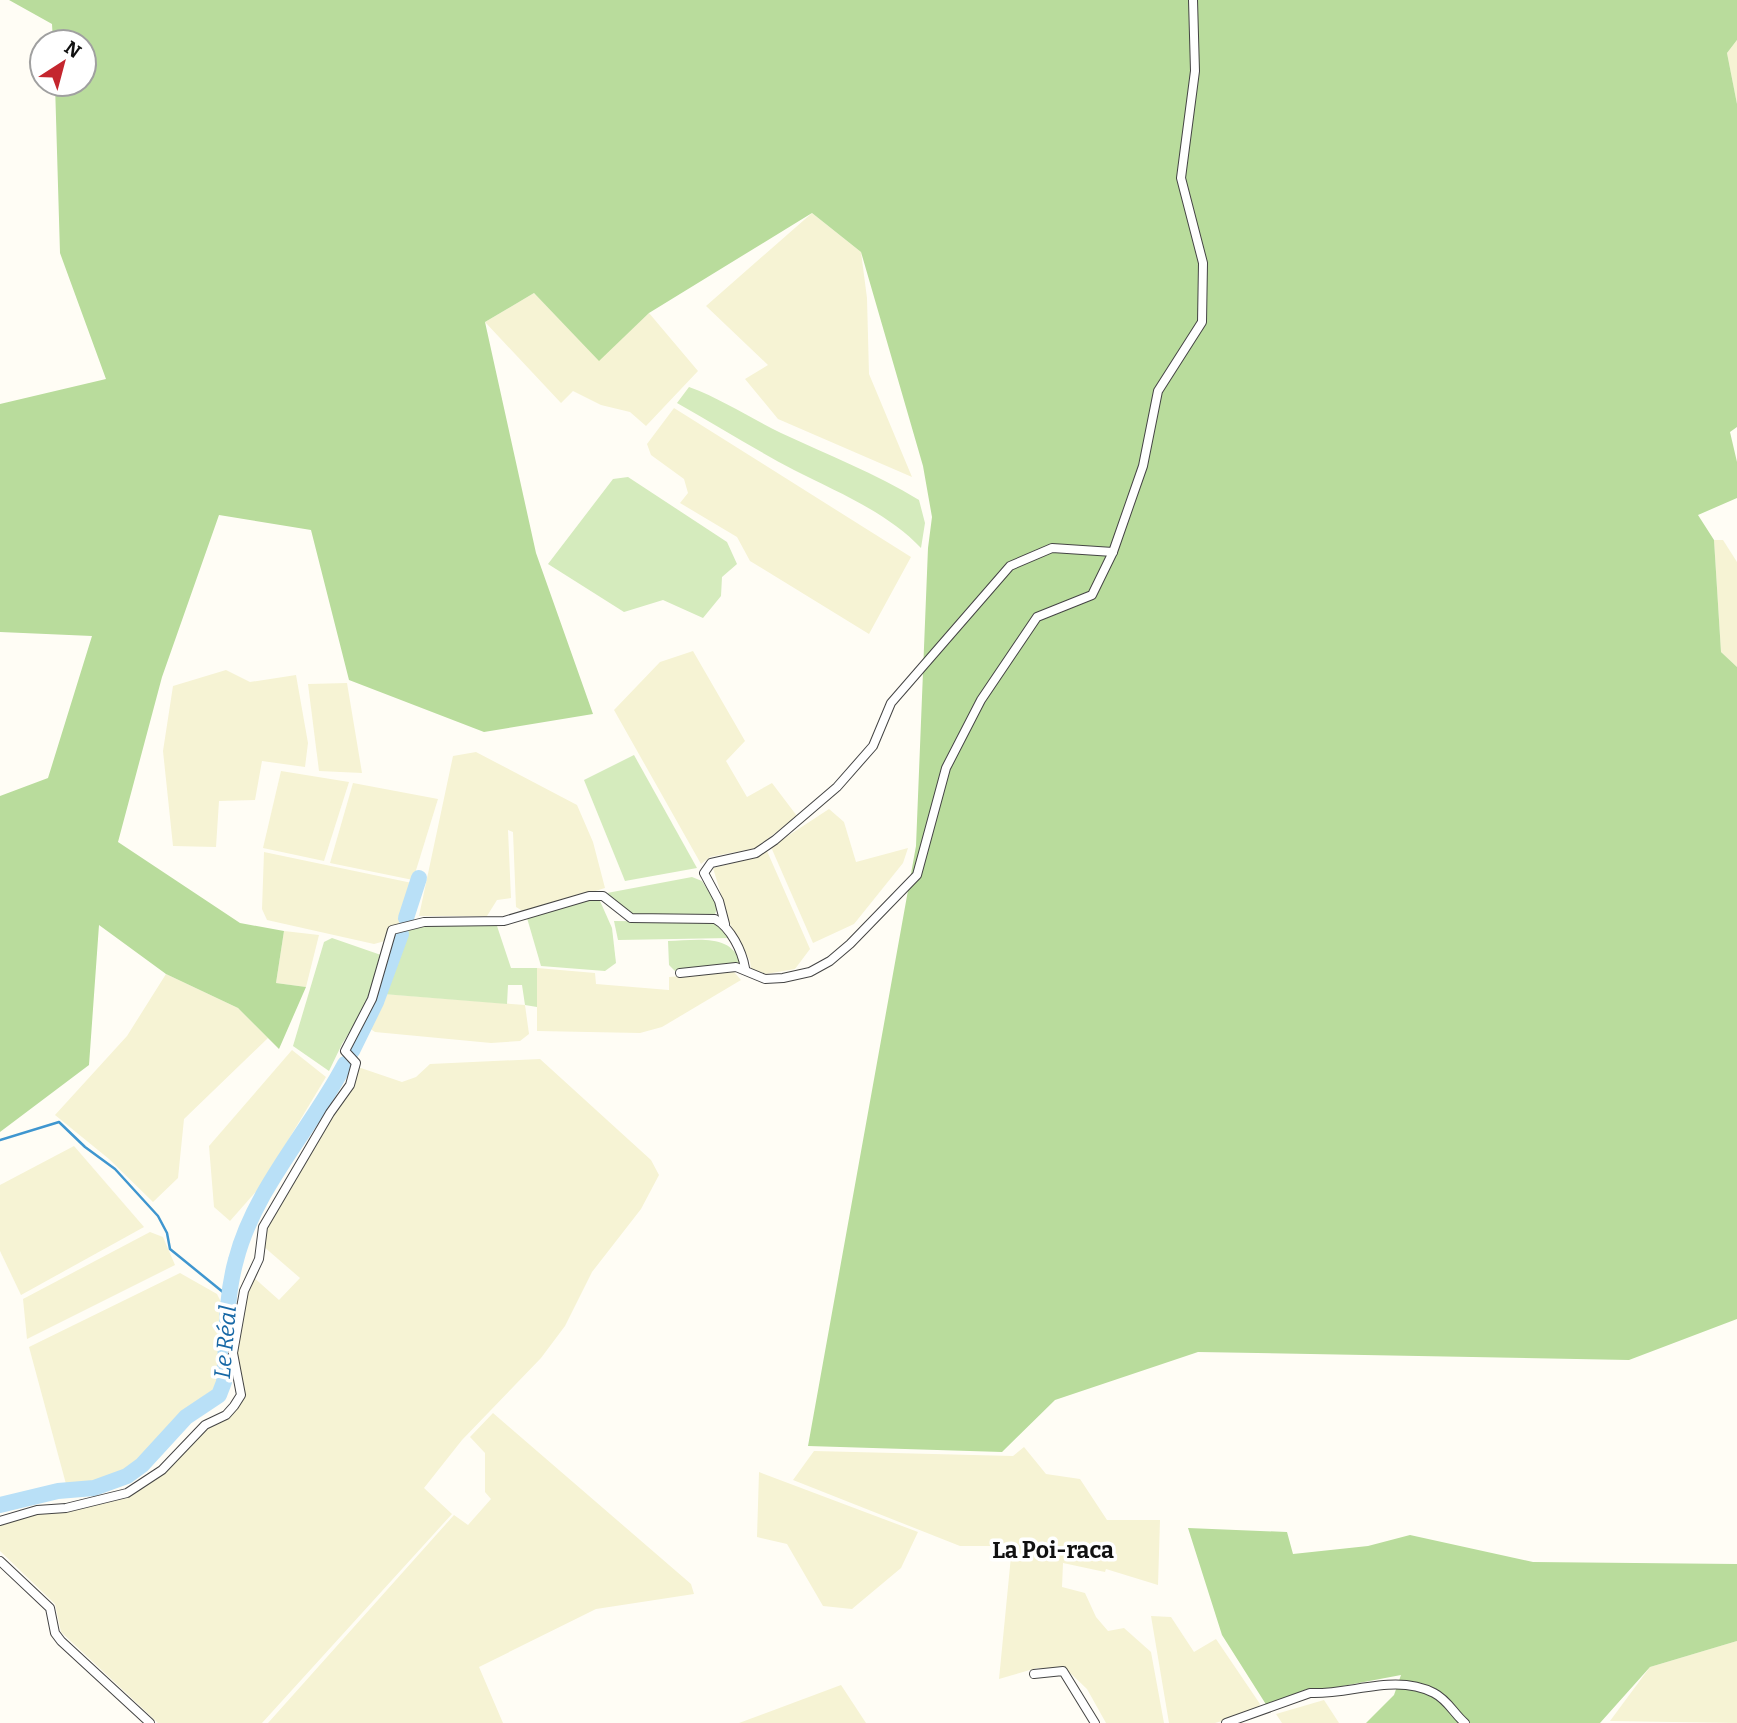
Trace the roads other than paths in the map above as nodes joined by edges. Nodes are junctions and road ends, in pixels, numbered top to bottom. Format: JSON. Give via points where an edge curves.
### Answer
{"nodes":[{"id":1,"x":1193,"y":0,"type":"edge"},
{"id":2,"x":1113,"y":552,"type":"junction"},
{"id":3,"x":725,"y":924,"type":"junction"},
{"id":4,"x":745,"y":968,"type":"junction"},
{"id":5,"x":680,"y":973,"type":"dead end"},
{"id":6,"x":0,"y":1521,"type":"edge"},
{"id":7,"x":0,"y":1561,"type":"edge"},
{"id":8,"x":1034,"y":1674,"type":"dead end"},
{"id":9,"x":150,"y":1723,"type":"edge"},
{"id":10,"x":1095,"y":1723,"type":"edge"},
{"id":11,"x":1226,"y":1723,"type":"edge"},
{"id":12,"x":1465,"y":1723,"type":"edge"}],
"edges":[{"from":1,"to":2,"type":"street","via":[[1195,71],[1181,178],[1203,263],[1202,321],[1158,390],[1143,466]]},
{"from":2,"to":3,"type":"street","via":[[1052,548],[1010,566],[891,703],[873,746],[837,787],[756,853],[706,867]]},
{"from":2,"to":4,"type":"street","via":[[1092,595],[1037,617],[981,700],[946,768],[917,875],[850,944],[810,972],[765,979]]},
{"from":3,"to":4,"type":"street"},
{"from":3,"to":6,"type":"street","via":[[703,917],[631,918],[603,896],[589,895],[504,921],[424,922],[392,930],[372,999],[345,1051],[356,1063],[350,1085],[263,1227],[260,1259],[244,1291],[233,1353],[241,1395],[234,1406],[205,1424],[162,1470],[127,1493]]},
{"from":4,"to":5,"type":"street"},
{"from":7,"to":9,"type":"street","via":[[50,1608],[61,1641]]},
{"from":8,"to":10,"type":"street","via":[[1063,1671]]},
{"from":11,"to":12,"type":"street","via":[[1310,1693],[1383,1684],[1433,1693]]}]}
